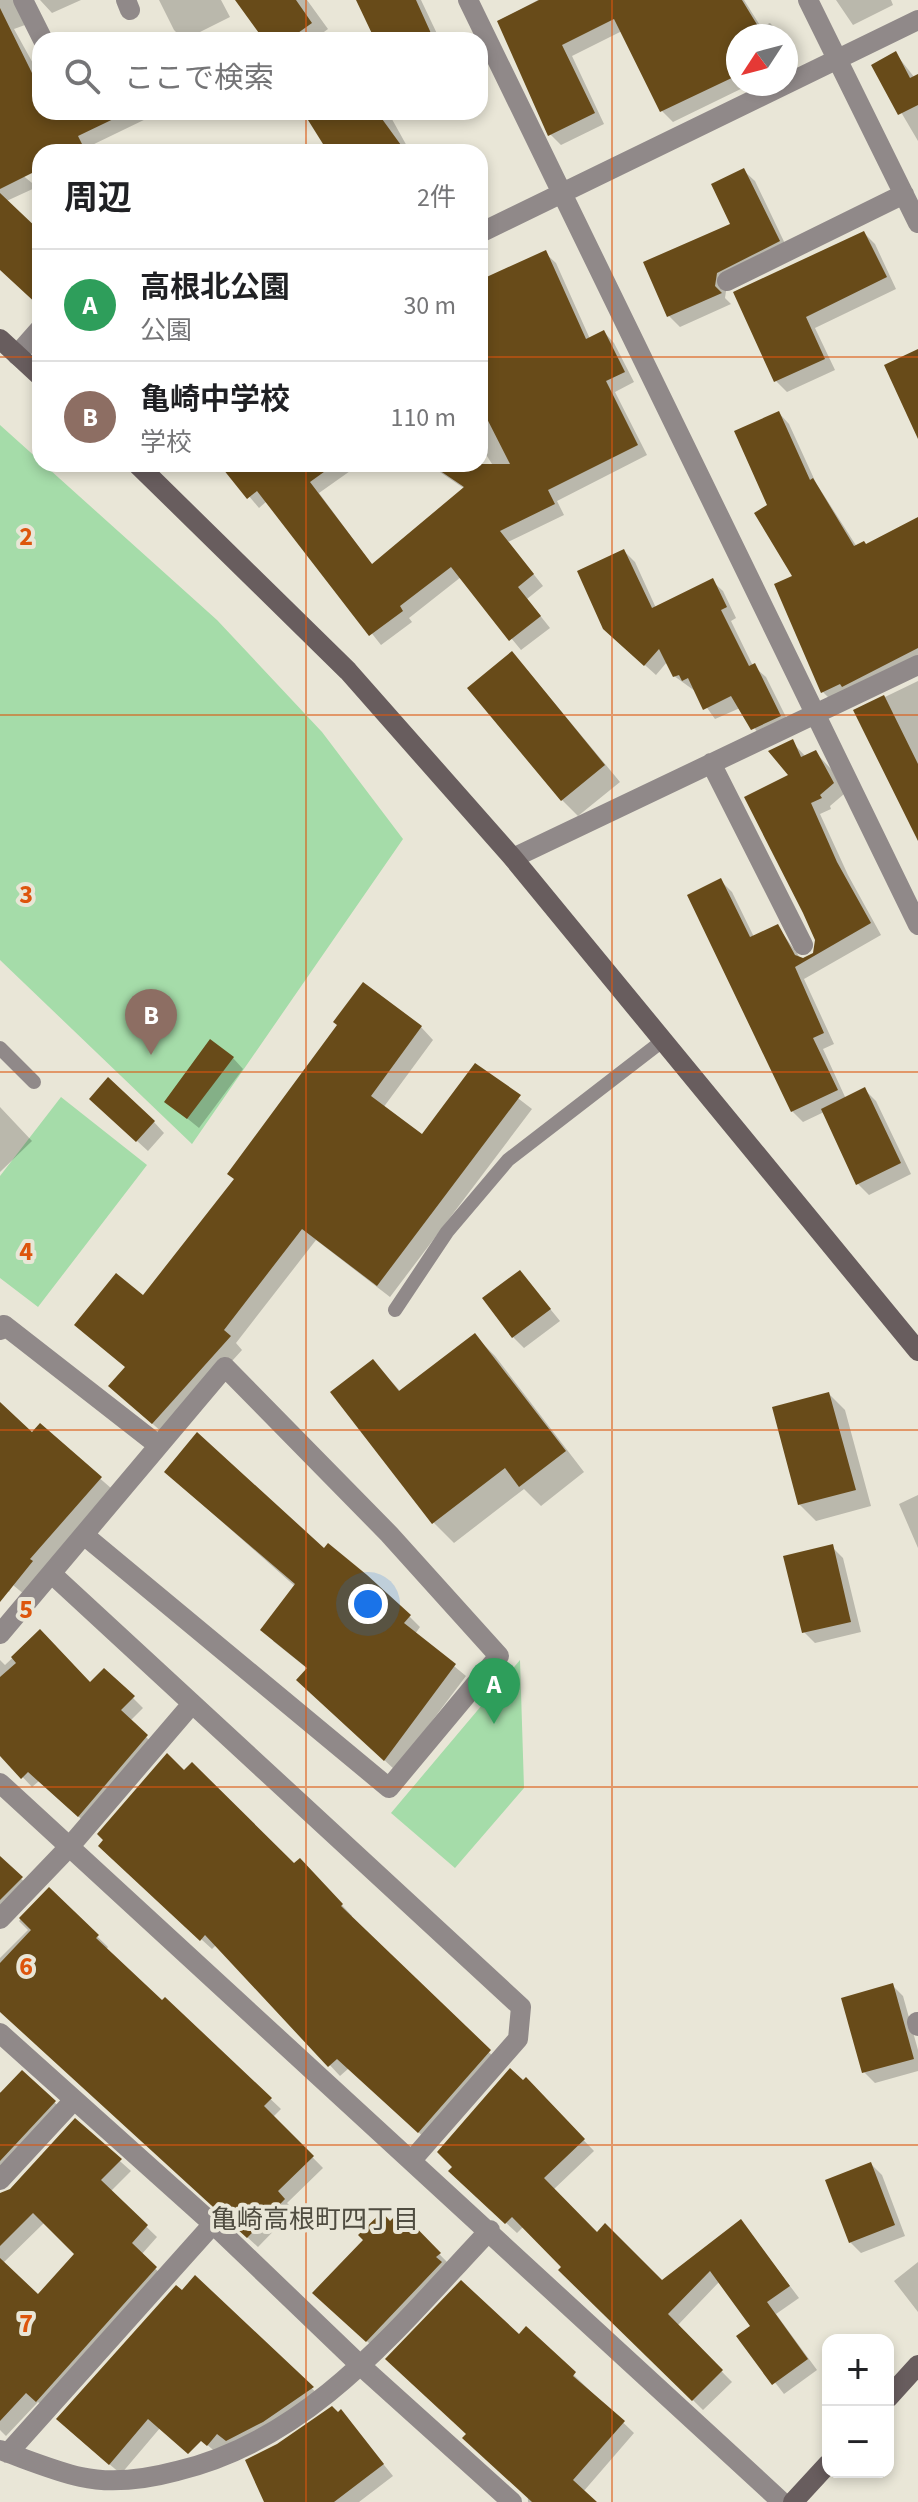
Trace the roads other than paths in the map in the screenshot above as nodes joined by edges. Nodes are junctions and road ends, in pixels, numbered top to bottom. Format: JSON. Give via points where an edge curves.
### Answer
{"nodes":[{"id":1,"x":23,"y":0,"type":"edge"},
{"id":2,"x":468,"y":0,"type":"edge"},
{"id":3,"x":808,"y":0,"type":"edge"},
{"id":4,"x":918,"y":20,"type":"edge"},
{"id":5,"x":39,"y":32,"type":"edge"},
{"id":6,"x":484,"y":32,"type":"edge"},
{"id":7,"x":488,"y":41,"type":"edge"},
{"id":8,"x":838,"y":60,"type":"junction"},
{"id":9,"x":563,"y":194,"type":"junction"},
{"id":10,"x":904,"y":194,"type":"junction"},
{"id":11,"x":918,"y":223,"type":"edge"},
{"id":12,"x":488,"y":229,"type":"edge"},
{"id":13,"x":727,"y":281,"type":"dead end"},
{"id":14,"x":32,"y":338,"type":"edge"},
{"id":15,"x":0,"y":339,"type":"edge"},
{"id":16,"x":17,"y":355,"type":"junction"},
{"id":17,"x":32,"y":369,"type":"edge"},
{"id":18,"x":145,"y":472,"type":"edge"},
{"id":19,"x":918,"y":665,"type":"edge"},
{"id":20,"x":815,"y":714,"type":"junction"},
{"id":21,"x":711,"y":763,"type":"junction"},
{"id":22,"x":513,"y":858,"type":"junction"},
{"id":23,"x":918,"y":925,"type":"edge"},
{"id":24,"x":803,"y":945,"type":"dead end"},
{"id":25,"x":661,"y":1042,"type":"junction"},
{"id":26,"x":0,"y":1048,"type":"edge"},
{"id":27,"x":34,"y":1082,"type":"dead end"},
{"id":28,"x":395,"y":1310,"type":"dead end"},
{"id":29,"x":0,"y":1330,"type":"edge"},
{"id":30,"x":915,"y":1342,"type":"edge"},
{"id":31,"x":158,"y":1445,"type":"junction"},
{"id":32,"x":84,"y":1535,"type":"junction"},
{"id":33,"x":53,"y":1575,"type":"junction"},
{"id":34,"x":0,"y":1602,"type":"edge"},
{"id":35,"x":19,"y":1613,"type":"junction"},
{"id":36,"x":0,"y":1634,"type":"edge"},
{"id":37,"x":191,"y":1705,"type":"junction"},
{"id":38,"x":0,"y":1783,"type":"edge"},
{"id":39,"x":71,"y":1845,"type":"junction"},
{"id":40,"x":0,"y":1919,"type":"edge"},
{"id":41,"x":0,"y":2033,"type":"edge"},
{"id":42,"x":74,"y":2100,"type":"junction"},
{"id":43,"x":412,"y":2160,"type":"junction"},
{"id":44,"x":0,"y":2180,"type":"edge"},
{"id":45,"x":213,"y":2224,"type":"junction"},
{"id":46,"x":490,"y":2230,"type":"junction"},
{"id":47,"x":918,"y":2365,"type":"edge"},
{"id":48,"x":361,"y":2366,"type":"junction"},
{"id":49,"x":894,"y":2391,"type":"edge"},
{"id":50,"x":4,"y":2451,"type":"edge"},
{"id":51,"x":822,"y":2471,"type":"edge"},
{"id":52,"x":512,"y":2502,"type":"edge"},
{"id":53,"x":782,"y":2502,"type":"edge"},
{"id":54,"x":793,"y":2502,"type":"edge"}],
"edges":[{"from":1,"to":5,"type":"street"},
{"from":2,"to":6,"type":"street"},
{"from":3,"to":8,"type":"street"},
{"from":4,"to":8,"type":"street"},
{"from":7,"to":9,"type":"street"},
{"from":8,"to":9,"type":"street"},
{"from":8,"to":10,"type":"street"},
{"from":9,"to":12,"type":"street"},
{"from":9,"to":20,"type":"street"},
{"from":10,"to":11,"type":"street"},
{"from":10,"to":13,"type":"street"},
{"from":14,"to":16,"type":"street"},
{"from":15,"to":16,"type":"street"},
{"from":16,"to":17,"type":"street"},
{"from":18,"to":22,"type":"street","via":[[348,671]]},
{"from":19,"to":20,"type":"street"},
{"from":20,"to":21,"type":"street"},
{"from":20,"to":23,"type":"street"},
{"from":21,"to":22,"type":"street"},
{"from":21,"to":24,"type":"street"},
{"from":22,"to":25,"type":"street"},
{"from":25,"to":28,"type":"lane","via":[[508,1160],[447,1232]]},
{"from":25,"to":30,"type":"street"},
{"from":26,"to":27,"type":"lane"},
{"from":29,"to":31,"type":"street","via":[[4,1325]]},
{"from":31,"to":32,"type":"street"},
{"from":31,"to":32,"type":"street","via":[[225,1367],[389,1534],[499,1656],[389,1788]]},
{"from":32,"to":33,"type":"street"},
{"from":33,"to":35,"type":"street"},
{"from":33,"to":37,"type":"street"},
{"from":34,"to":35,"type":"street"},
{"from":35,"to":36,"type":"street"},
{"from":37,"to":39,"type":"street"},
{"from":37,"to":43,"type":"street","via":[[521,2007],[518,2039]]},
{"from":38,"to":39,"type":"street"},
{"from":39,"to":40,"type":"street"},
{"from":39,"to":43,"type":"street"},
{"from":41,"to":42,"type":"street"},
{"from":42,"to":44,"type":"street"},
{"from":42,"to":45,"type":"street"},
{"from":43,"to":46,"type":"street"},
{"from":45,"to":48,"type":"street"},
{"from":45,"to":50,"type":"street"},
{"from":46,"to":48,"type":"street"},
{"from":46,"to":53,"type":"street"},
{"from":47,"to":49,"type":"street"},
{"from":48,"to":50,"type":"street","via":[[317,2405],[266,2439],[189,2469],[143,2480],[82,2478]]},
{"from":48,"to":52,"type":"street"},
{"from":51,"to":54,"type":"street"}]}
